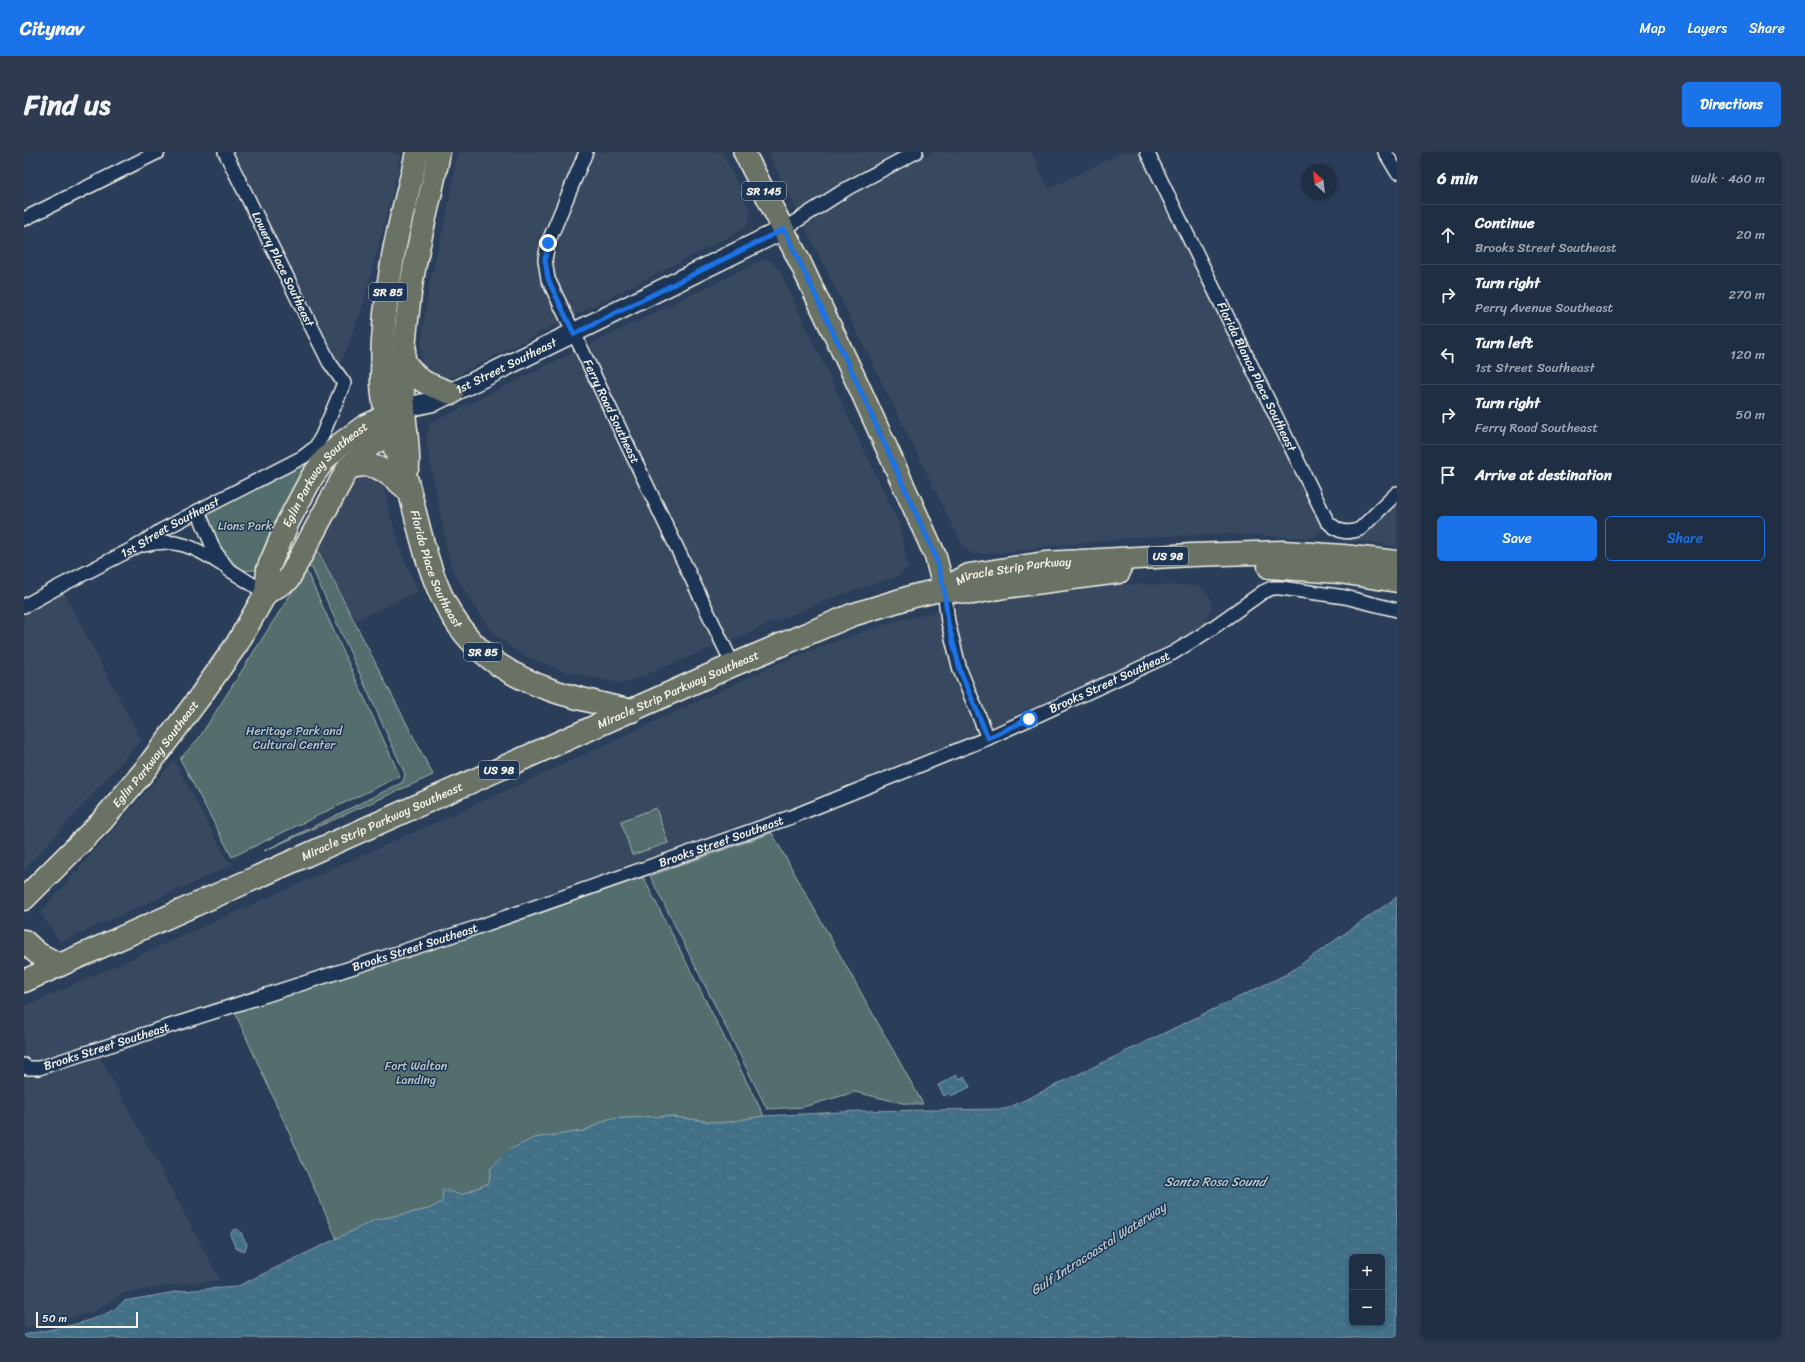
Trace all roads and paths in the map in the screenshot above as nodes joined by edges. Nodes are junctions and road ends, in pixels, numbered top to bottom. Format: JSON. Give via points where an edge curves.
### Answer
{"nodes":[{"id":1,"x":158,"y":152,"type":"edge"},
{"id":2,"x":225,"y":152,"type":"edge"},
{"id":3,"x":416,"y":152,"type":"edge"},
{"id":4,"x":586,"y":152,"type":"edge"},
{"id":5,"x":744,"y":152,"type":"edge"},
{"id":6,"x":916,"y":152,"type":"edge"},
{"id":7,"x":1147,"y":152,"type":"edge"},
{"id":8,"x":1385,"y":152,"type":"edge"},
{"id":9,"x":439,"y":154,"type":"edge"},
{"id":10,"x":137,"y":157,"type":"edge"},
{"id":11,"x":1397,"y":172,"type":"edge"},
{"id":12,"x":24,"y":219,"type":"edge"},
{"id":13,"x":784,"y":229,"type":"junction"},
{"id":14,"x":574,"y":334,"type":"junction"},
{"id":15,"x":404,"y":361,"type":"junction"},
{"id":16,"x":443,"y":397,"type":"junction"},
{"id":17,"x":397,"y":421,"type":"junction"},
{"id":18,"x":315,"y":448,"type":"joint"},
{"id":19,"x":348,"y":468,"type":"junction"},
{"id":20,"x":407,"y":485,"type":"junction"},
{"id":21,"x":1397,"y":493,"type":"edge"},
{"id":22,"x":198,"y":511,"type":"junction"},
{"id":23,"x":136,"y":547,"type":"junction"},
{"id":24,"x":1397,"y":562,"type":"edge"},
{"id":25,"x":228,"y":569,"type":"junction"},
{"id":26,"x":1397,"y":581,"type":"edge"},
{"id":27,"x":944,"y":589,"type":"junction"},
{"id":28,"x":266,"y":593,"type":"junction"},
{"id":29,"x":24,"y":606,"type":"edge"},
{"id":30,"x":1397,"y":610,"type":"edge"},
{"id":31,"x":733,"y":665,"type":"junction"},
{"id":32,"x":632,"y":711,"type":"junction"},
{"id":33,"x":988,"y":738,"type":"junction"},
{"id":34,"x":25,"y":900,"type":"edge"},
{"id":35,"x":24,"y":941,"type":"edge"},
{"id":36,"x":60,"y":965,"type":"junction"},
{"id":37,"x":24,"y":981,"type":"edge"},
{"id":38,"x":24,"y":1065,"type":"edge"}],
"edges":[{"from":1,"to":10,"type":"street"},
{"from":2,"to":18,"type":"street","name":"Lowery Place Southeast","via":[[329,362],[344,383]]},
{"from":3,"to":9,"type":"street"},
{"from":3,"to":17,"type":"highway","number":"SR 85","via":[[393,256],[384,313],[382,376]]},
{"from":4,"to":14,"type":"street","name":"Ferry Road Southeast","via":[[548,243],[545,260],[548,279]]},
{"from":5,"to":13,"type":"main road","number":"SR 145"},
{"from":6,"to":13,"type":"street","name":"1st Street Southeast","via":[[848,188]]},
{"from":7,"to":21,"type":"street","name":"Florida Blanca Place Southeast","via":[[1327,521],[1340,531],[1352,532],[1360,529]]},
{"from":8,"to":11,"type":"street"},
{"from":9,"to":15,"type":"highway","number":"SR 85","via":[[416,254]]},
{"from":10,"to":12,"type":"street"},
{"from":13,"to":14,"type":"street","name":"1st Street Southeast"},
{"from":13,"to":27,"type":"main road","number":"SR 145","via":[[935,555]]},
{"from":14,"to":16,"type":"street","name":"1st Street Southeast"},
{"from":14,"to":31,"type":"street","name":"Ferry Road Southeast"},
{"from":15,"to":16,"type":"highway","via":[[413,373]]},
{"from":15,"to":17,"type":"highway","number":"SR 85"},
{"from":16,"to":17,"type":"street","name":"Eglin Parkway Southeast"},
{"from":17,"to":19,"type":"highway","name":"Eglin Parkway Southeast"},
{"from":17,"to":20,"type":"highway","number":"SR 85","via":[[409,448]]},
{"from":17,"to":28,"type":"highway","name":"Eglin Parkway Southeast","via":[[355,433],[336,448],[317,469],[298,502],[268,569]]},
{"from":18,"to":22,"type":"street","name":"1st Street Southeast","via":[[303,457]]},
{"from":19,"to":20,"type":"highway","via":[[361,464],[380,469]]},
{"from":19,"to":28,"type":"highway","name":"Eglin Parkway Southeast","via":[[288,580]]},
{"from":20,"to":32,"type":"highway","name":"Florida Place Southeast","number":"SR 85","via":[[422,544],[441,597],[464,633],[481,651],[498,665],[533,685]]},
{"from":22,"to":23,"type":"street","name":"1st Street Southeast"},
{"from":22,"to":25,"type":"street","via":[[214,550]]},
{"from":23,"to":25,"type":"street","via":[[167,541],[184,544],[208,555]]},
{"from":23,"to":29,"type":"street","name":"1st Street Southeast"},
{"from":24,"to":27,"type":"highway","name":"Miracle Strip Parkway","number":"US 98","via":[[1283,552],[1104,559],[1045,563],[969,575]]},
{"from":25,"to":28,"type":"street"},
{"from":26,"to":27,"type":"highway","name":"Miracle Strip Parkway","number":"US 98","via":[[1339,572],[1285,568],[1199,567],[1110,573],[973,593]]},
{"from":27,"to":31,"type":"highway","name":"Miracle Strip Parkway Southeast","number":"US 98","via":[[852,615]]},
{"from":27,"to":33,"type":"street","via":[[948,622],[960,670]]},
{"from":28,"to":34,"type":"highway","name":"Eglin Parkway Southeast","via":[[233,650],[145,770],[101,822]]},
{"from":30,"to":33,"type":"street","name":"Brooks Street Southeast","via":[[1345,597],[1272,588],[1174,653]]},
{"from":31,"to":32,"type":"highway","name":"Miracle Strip Parkway Southeast","number":"US 98"},
{"from":32,"to":36,"type":"highway","name":"Miracle Strip Parkway Southeast","number":"US 98"},
{"from":33,"to":38,"type":"street","name":"Brooks Street Southeast","via":[[791,817],[475,928],[38,1068],[27,1068]]},
{"from":35,"to":36,"type":"highway","via":[[37,954]]},
{"from":36,"to":37,"type":"highway","name":"Miracle Strip Parkway Southeast","number":"US 98"}]}
